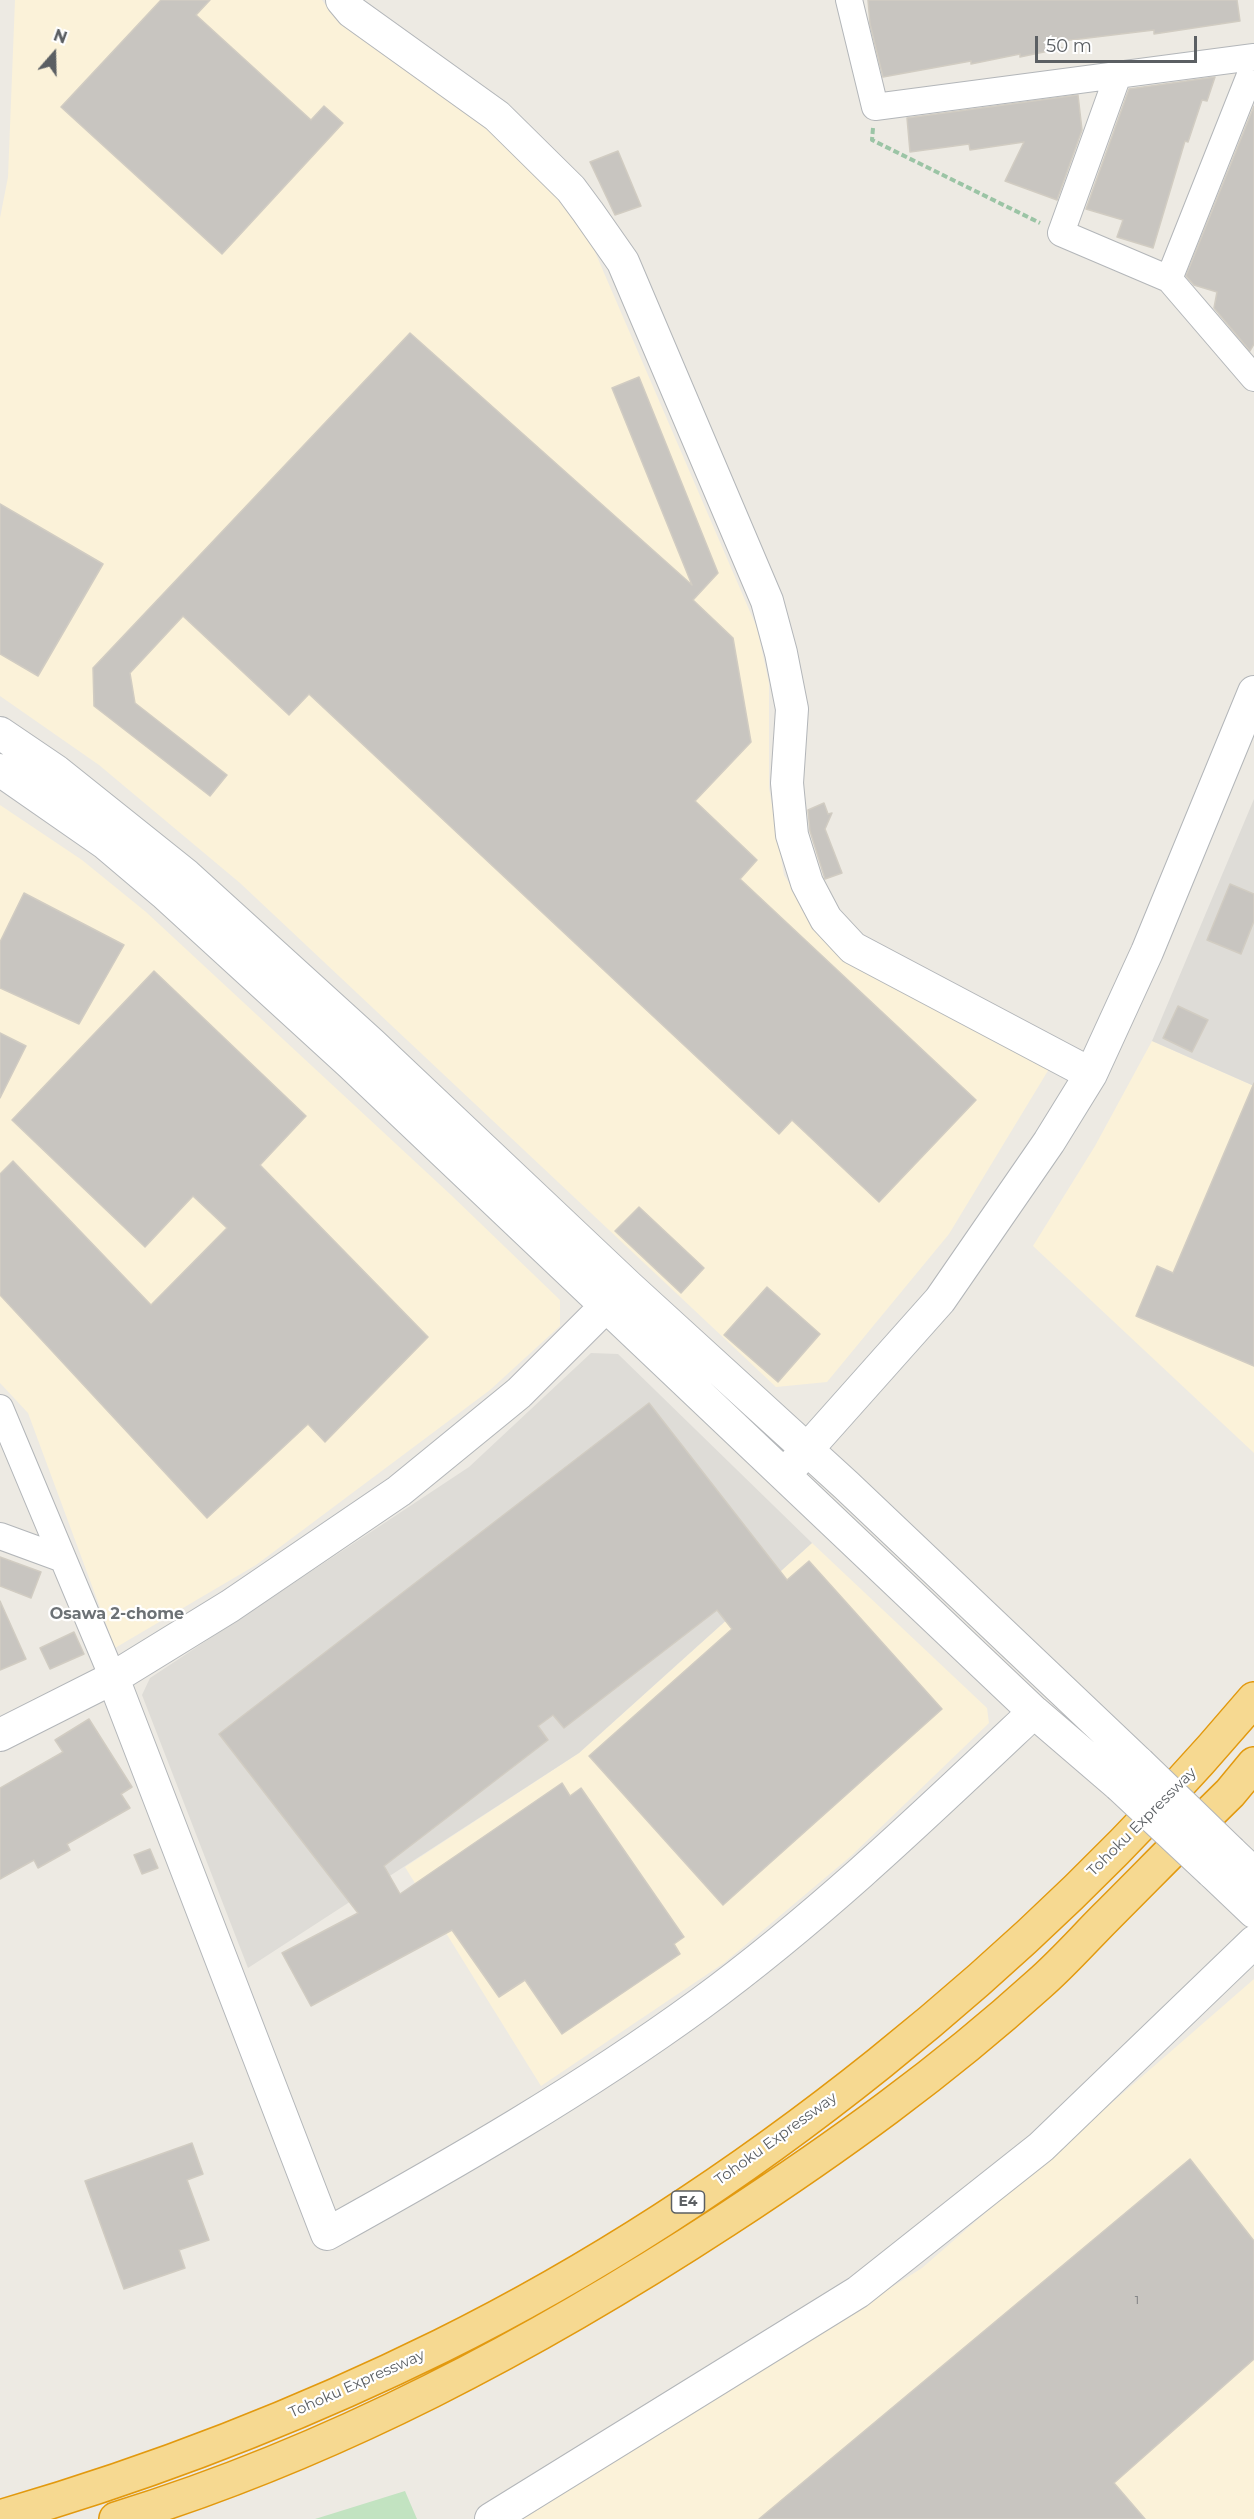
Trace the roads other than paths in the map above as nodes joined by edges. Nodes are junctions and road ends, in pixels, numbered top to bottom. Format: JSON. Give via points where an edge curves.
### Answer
{"nodes":[{"id":1,"x":342,"y":0,"type":"edge"},
{"id":2,"x":849,"y":0,"type":"edge"},
{"id":3,"x":1254,"y":57,"type":"edge"},
{"id":4,"x":1254,"y":65,"type":"edge"},
{"id":5,"x":1118,"y":75,"type":"junction"},
{"id":6,"x":1169,"y":279,"type":"junction"},
{"id":7,"x":1254,"y":378,"type":"edge"},
{"id":8,"x":1254,"y":692,"type":"edge"},
{"id":9,"x":0,"y":733,"type":"edge"},
{"id":10,"x":0,"y":770,"type":"edge"},
{"id":11,"x":1090,"y":1074,"type":"junction"},
{"id":12,"x":605,"y":1307,"type":"junction"},
{"id":13,"x":0,"y":1408,"type":"edge"},
{"id":14,"x":807,"y":1450,"type":"junction"},
{"id":15,"x":783,"y":1476,"type":"junction"},
{"id":16,"x":0,"y":1536,"type":"edge"},
{"id":17,"x":63,"y":1559,"type":"junction"},
{"id":18,"x":113,"y":1678,"type":"junction"},
{"id":19,"x":1254,"y":1699,"type":"edge"},
{"id":20,"x":1034,"y":1712,"type":"junction"},
{"id":21,"x":0,"y":1735,"type":"edge"},
{"id":22,"x":1254,"y":1764,"type":"edge"},
{"id":23,"x":1129,"y":1774,"type":"junction"},
{"id":24,"x":1239,"y":1863,"type":"edge"},
{"id":25,"x":1254,"y":1912,"type":"edge"},
{"id":26,"x":1254,"y":1942,"type":"edge"},
{"id":27,"x":172,"y":2502,"type":"junction"},
{"id":28,"x":0,"y":2517,"type":"edge"},
{"id":29,"x":116,"y":2519,"type":"edge"},
{"id":30,"x":129,"y":2519,"type":"edge"},
{"id":31,"x":491,"y":2519,"type":"edge"}],
"edges":[{"from":1,"to":11,"type":"street","via":[[352,12],[497,116],[571,189],[622,262],[767,601],[792,708],[787,783],[792,835],[807,883],[826,919],[853,948]]},
{"from":2,"to":5,"type":"street","via":[[876,107]]},
{"from":3,"to":5,"type":"street"},
{"from":4,"to":6,"type":"street"},
{"from":5,"to":6,"type":"street","via":[[1061,233]]},
{"from":6,"to":7,"type":"street"},
{"from":8,"to":11,"type":"street","via":[[1147,952]]},
{"from":9,"to":14,"type":"street","via":[[56,771],[186,875]]},
{"from":10,"to":12,"type":"street","via":[[105,843],[164,893],[351,1064]]},
{"from":11,"to":14,"type":"street","via":[[1049,1142],[940,1300]]},
{"from":12,"to":15,"type":"street"},
{"from":12,"to":18,"type":"street","via":[[519,1393],[399,1491],[230,1606]]},
{"from":13,"to":17,"type":"street"},
{"from":14,"to":15,"type":"street"},
{"from":14,"to":23,"type":"street"},
{"from":15,"to":20,"type":"street"},
{"from":16,"to":17,"type":"street"},
{"from":17,"to":18,"type":"street"},
{"from":18,"to":20,"type":"street","via":[[327,2234],[497,2139],[702,2003],[831,1900]]},
{"from":18,"to":21,"type":"street"},
{"from":19,"to":28,"type":"highway","name":"Tohoku Expressway","number":"E4","via":[[1200,1763],[1009,1953],[914,2035],[723,2179],[628,2241],[443,2345],[333,2397],[190,2456]]},
{"from":20,"to":23,"type":"street"},
{"from":22,"to":27,"type":"highway","number":"E4","via":[[1230,1793],[1041,1983],[845,2140],[647,2271],[534,2337],[402,2407]]},
{"from":23,"to":24,"type":"street","bridge":true},
{"from":24,"to":25,"type":"street"},
{"from":26,"to":31,"type":"street","via":[[1041,2147],[858,2292]]},
{"from":27,"to":29,"type":"highway","number":"E4"},
{"from":27,"to":30,"type":"highway"}]}
